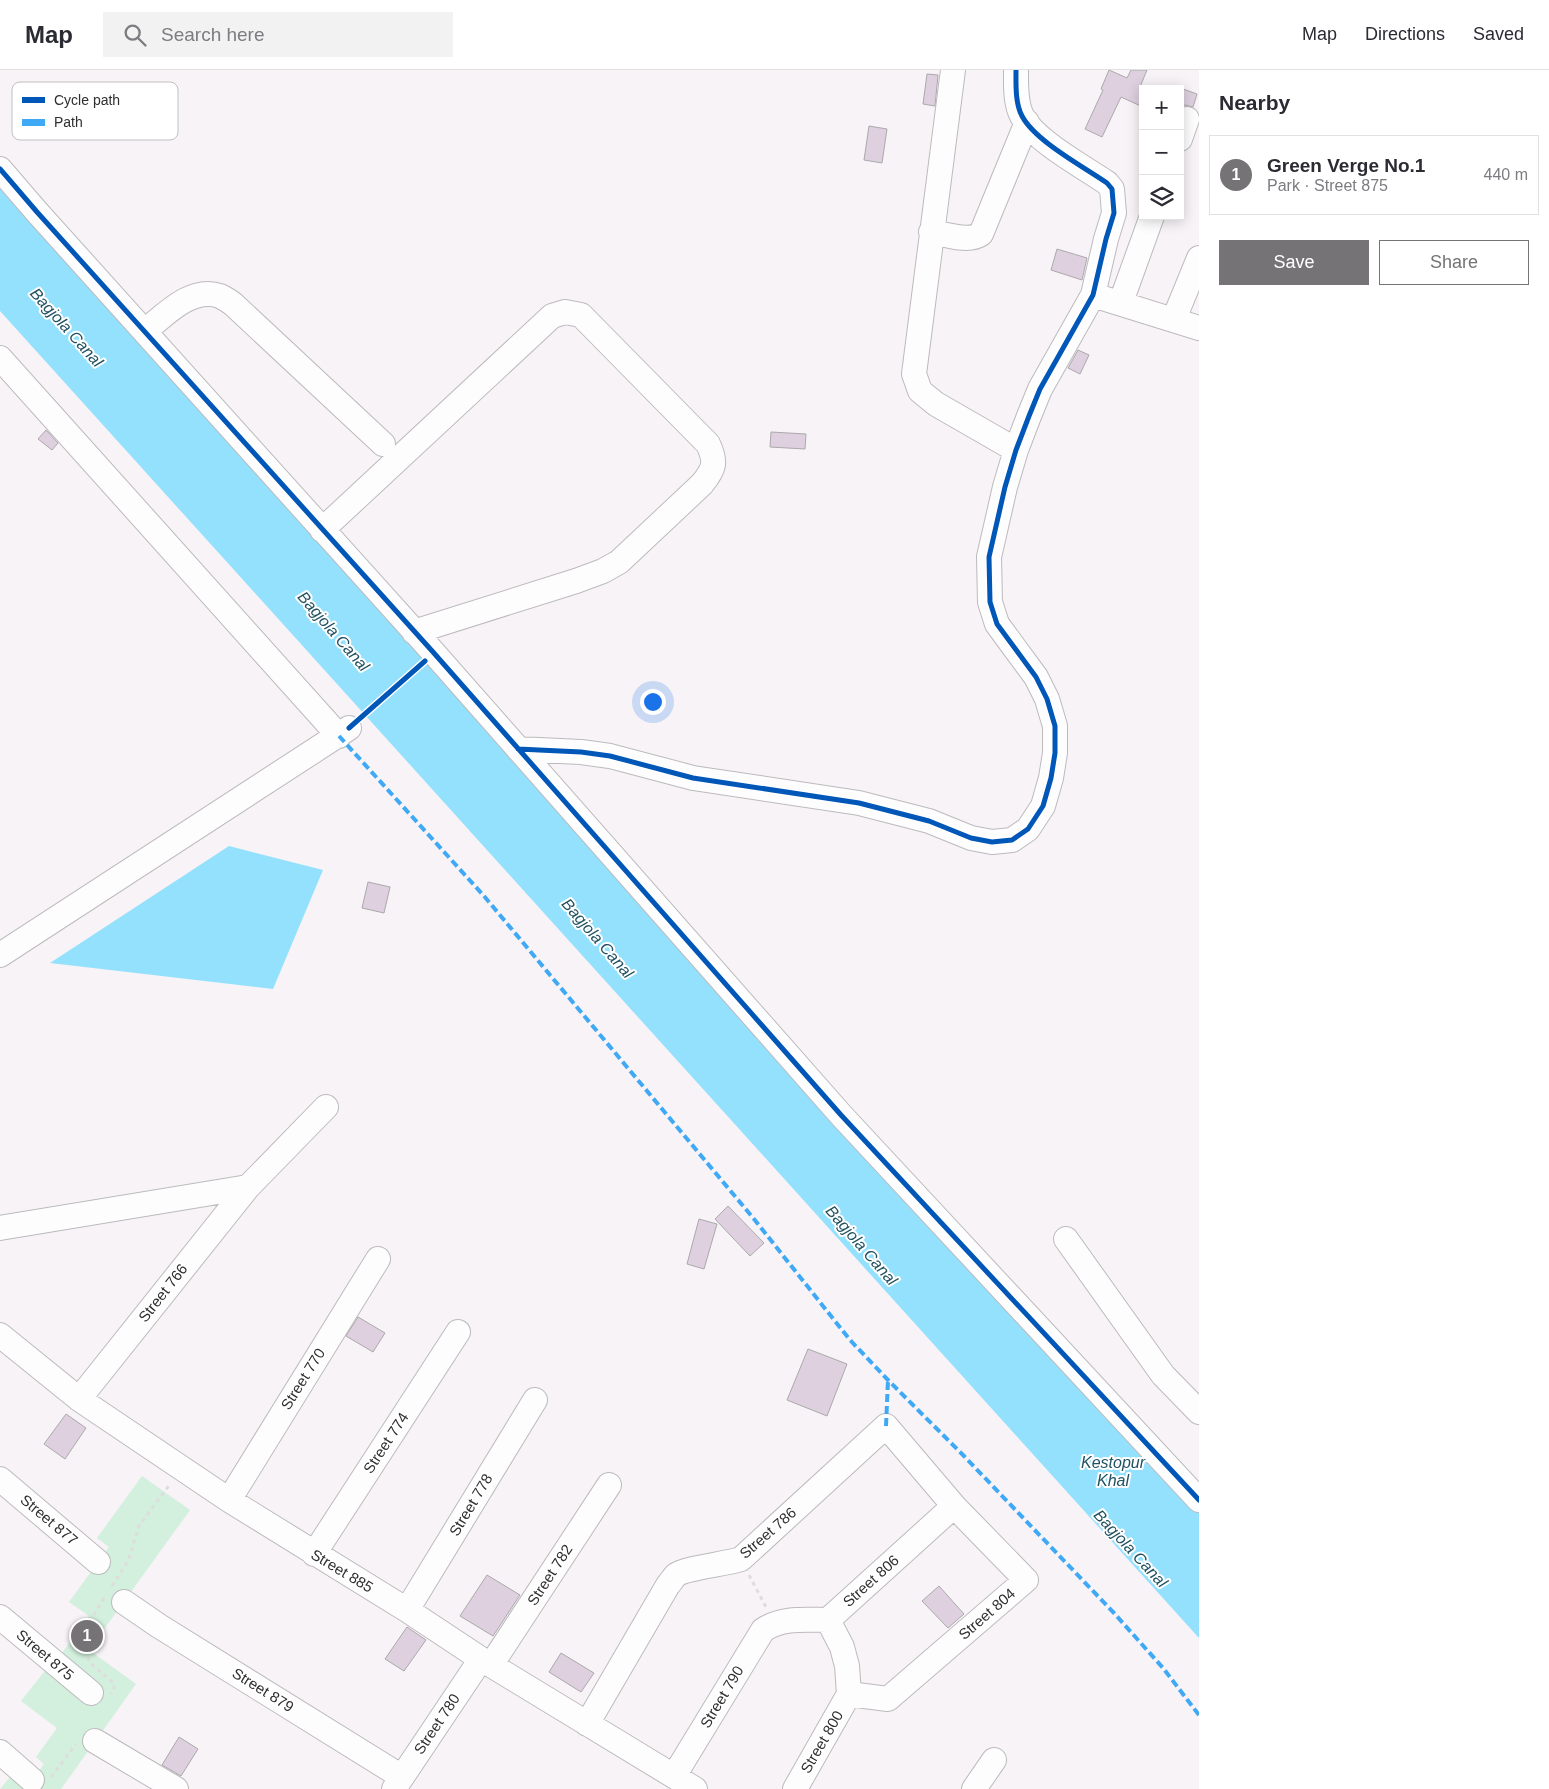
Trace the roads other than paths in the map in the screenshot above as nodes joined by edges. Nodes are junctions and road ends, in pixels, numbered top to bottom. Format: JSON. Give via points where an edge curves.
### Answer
{"nodes":[{"id":1,"x":953,"y":70,"type":"edge"},
{"id":2,"x":1016,"y":70,"type":"edge"},
{"id":3,"x":1027,"y":122,"type":"junction"},
{"id":4,"x":0,"y":169,"type":"edge"},
{"id":5,"x":1151,"y":220,"type":"edge"},
{"id":6,"x":931,"y":232,"type":"junction"},
{"id":7,"x":1199,"y":258,"type":"edge"},
{"id":8,"x":1093,"y":295,"type":"junction"},
{"id":9,"x":1121,"y":302,"type":"junction"},
{"id":10,"x":1174,"y":319,"type":"junction"},
{"id":11,"x":1199,"y":328,"type":"edge"},
{"id":12,"x":144,"y":331,"type":"junction"},
{"id":13,"x":0,"y":359,"type":"edge"},
{"id":14,"x":384,"y":444,"type":"dead end"},
{"id":15,"x":1016,"y":450,"type":"junction"},
{"id":16,"x":322,"y":530,"type":"junction"},
{"id":17,"x":414,"y":632,"type":"junction"},
{"id":18,"x":518,"y":749,"type":"junction"},
{"id":19,"x":0,"y":955,"type":"edge"},
{"id":20,"x":326,"y":1107,"type":"dead end"},
{"id":21,"x":248,"y":1187,"type":"junction"},
{"id":22,"x":0,"y":1228,"type":"edge"},
{"id":23,"x":1066,"y":1239,"type":"dead end"},
{"id":24,"x":378,"y":1259,"type":"dead end"},
{"id":25,"x":458,"y":1332,"type":"dead end"},
{"id":26,"x":0,"y":1335,"type":"edge"},
{"id":27,"x":79,"y":1399,"type":"junction"},
{"id":28,"x":535,"y":1400,"type":"dead end"},
{"id":29,"x":1199,"y":1412,"type":"edge"},
{"id":30,"x":886,"y":1426,"type":"joint"},
{"id":31,"x":0,"y":1479,"type":"edge"},
{"id":32,"x":609,"y":1485,"type":"dead end"},
{"id":33,"x":229,"y":1500,"type":"junction"},
{"id":34,"x":1199,"y":1500,"type":"edge"},
{"id":35,"x":954,"y":1506,"type":"junction"},
{"id":36,"x":314,"y":1554,"type":"junction"},
{"id":37,"x":98,"y":1562,"type":"dead end"},
{"id":38,"x":124,"y":1602,"type":"dead end"},
{"id":39,"x":407,"y":1610,"type":"junction"},
{"id":40,"x":0,"y":1617,"type":"edge"},
{"id":41,"x":828,"y":1620,"type":"junction"},
{"id":42,"x":486,"y":1662,"type":"junction"},
{"id":43,"x":849,"y":1694,"type":"junction"},
{"id":44,"x":100,"y":1695,"type":"road end"},
{"id":45,"x":587,"y":1724,"type":"junction"},
{"id":46,"x":87,"y":1740,"type":"road end"},
{"id":47,"x":0,"y":1752,"type":"edge"},
{"id":48,"x":994,"y":1760,"type":"dead end"},
{"id":49,"x":674,"y":1776,"type":"junction"},
{"id":50,"x":40,"y":1780,"type":"road end"},
{"id":51,"x":398,"y":1783,"type":"edge"},
{"id":52,"x":176,"y":1789,"type":"edge"},
{"id":53,"x":695,"y":1789,"type":"edge"},
{"id":54,"x":795,"y":1789,"type":"edge"},
{"id":55,"x":974,"y":1789,"type":"edge"}],
"edges":[{"from":1,"to":6,"type":"street"},
{"from":2,"to":3,"type":"street","via":[[1018,103]]},
{"from":3,"to":6,"type":"street","via":[[980,234],[976,238],[967,238]]},
{"from":3,"to":8,"type":"street","via":[[1044,140],[1112,189],[1114,213]]},
{"from":4,"to":12,"type":"street"},
{"from":5,"to":9,"type":"street"},
{"from":6,"to":15,"type":"street","via":[[914,374],[920,391],[936,404]]},
{"from":7,"to":10,"type":"street"},
{"from":8,"to":9,"type":"street"},
{"from":8,"to":15,"type":"street","via":[[1040,390]]},
{"from":9,"to":10,"type":"street"},
{"from":10,"to":11,"type":"street"},
{"from":12,"to":14,"type":"street","via":[[195,295],[221,296]]},
{"from":12,"to":16,"type":"street"},
{"from":13,"to":19,"type":"street","via":[[344,732]]},
{"from":15,"to":18,"type":"street","via":[[989,557],[990,602],[997,624],[1036,677],[1046,699],[1055,726],[1055,753],[1043,806],[1028,829],[1012,840],[992,842],[971,838],[929,821],[859,803],[693,778],[610,756]]},
{"from":16,"to":17,"type":"street"},
{"from":16,"to":17,"type":"street","via":[[552,316],[565,312],[581,315],[708,444],[714,456],[713,470],[619,562],[576,581]]},
{"from":17,"to":18,"type":"street","via":[[429,657]]},
{"from":18,"to":34,"type":"street","via":[[841,1115]]},
{"from":20,"to":21,"type":"street","name":"Street 766"},
{"from":21,"to":22,"type":"street"},
{"from":21,"to":27,"type":"street","name":"Street 766"},
{"from":23,"to":29,"type":"street","via":[[1163,1375]]},
{"from":24,"to":33,"type":"street","name":"Street 770"},
{"from":25,"to":36,"type":"street","name":"Street 774"},
{"from":26,"to":27,"type":"street","name":"Street 885"},
{"from":27,"to":33,"type":"street","name":"Street 885"},
{"from":28,"to":39,"type":"street","name":"Street 778"},
{"from":30,"to":35,"type":"street","name":"Street 804"},
{"from":30,"to":45,"type":"street","name":"Street 786","via":[[741,1559],[677,1574]]},
{"from":31,"to":37,"type":"street","name":"Street 877"},
{"from":32,"to":42,"type":"street","name":"Street 782"},
{"from":33,"to":36,"type":"street","name":"Street 885"},
{"from":35,"to":41,"type":"street","name":"Street 806"},
{"from":35,"to":43,"type":"street","name":"Street 804","via":[[1026,1580],[888,1699]]},
{"from":36,"to":39,"type":"street","name":"Street 885"},
{"from":38,"to":51,"type":"street","name":"Street 879"},
{"from":39,"to":42,"type":"street","name":"Street 885"},
{"from":40,"to":44,"type":"street","name":"Street 875"},
{"from":41,"to":43,"type":"street","via":[[842,1647]]},
{"from":41,"to":49,"type":"street","name":"Street 790","via":[[790,1620],[774,1623],[763,1630]]},
{"from":42,"to":45,"type":"street","name":"Street 885"},
{"from":42,"to":51,"type":"street","name":"Street 780"},
{"from":43,"to":54,"type":"street","name":"Street 800"},
{"from":45,"to":49,"type":"street","name":"Street 885"},
{"from":46,"to":52,"type":"street"},
{"from":47,"to":50,"type":"street"},
{"from":48,"to":55,"type":"street"},
{"from":49,"to":53,"type":"street","name":"Street 885"}]}
